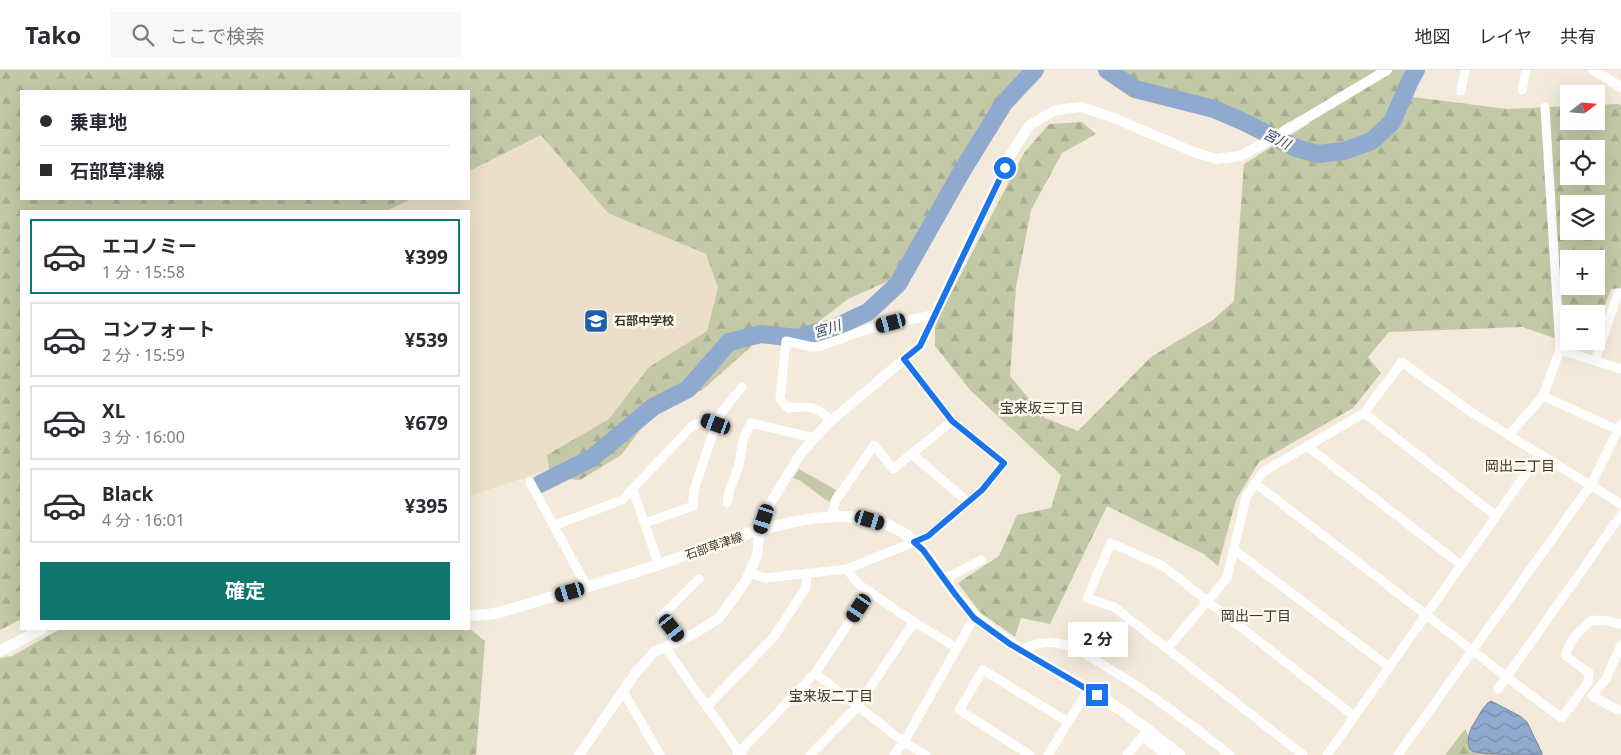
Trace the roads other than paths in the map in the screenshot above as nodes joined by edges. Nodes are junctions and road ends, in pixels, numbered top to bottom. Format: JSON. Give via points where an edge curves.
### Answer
{"nodes":[{"id":1,"x":1387,"y":70,"type":"edge"},
{"id":2,"x":1465,"y":70,"type":"edge"},
{"id":3,"x":1526,"y":70,"type":"edge"},
{"id":4,"x":1593,"y":70,"type":"edge"},
{"id":5,"x":1621,"y":87,"type":"edge"},
{"id":6,"x":1522,"y":90,"type":"dead end"},
{"id":7,"x":1461,"y":91,"type":"dead end"},
{"id":8,"x":1545,"y":107,"type":"dead end"},
{"id":9,"x":1621,"y":293,"type":"edge"},
{"id":10,"x":936,"y":314,"type":"junction"},
{"id":11,"x":1560,"y":350,"type":"junction"},
{"id":12,"x":904,"y":359,"type":"junction"},
{"id":13,"x":1595,"y":361,"type":"junction"},
{"id":14,"x":1621,"y":369,"type":"edge"},
{"id":15,"x":742,"y":387,"type":"dead end"},
{"id":16,"x":1543,"y":396,"type":"junction"},
{"id":17,"x":1364,"y":412,"type":"junction"},
{"id":18,"x":831,"y":421,"type":"junction"},
{"id":19,"x":952,"y":421,"type":"junction"},
{"id":20,"x":716,"y":424,"type":"junction"},
{"id":21,"x":1620,"y":427,"type":"edge"},
{"id":22,"x":1509,"y":435,"type":"junction"},
{"id":23,"x":815,"y":438,"type":"junction"},
{"id":24,"x":1307,"y":446,"type":"junction"},
{"id":25,"x":912,"y":454,"type":"junction"},
{"id":26,"x":1540,"y":454,"type":"junction"},
{"id":27,"x":530,"y":482,"type":"dead end"},
{"id":28,"x":1255,"y":484,"type":"junction"},
{"id":29,"x":1590,"y":485,"type":"junction"},
{"id":30,"x":633,"y":490,"type":"junction"},
{"id":31,"x":968,"y":502,"type":"junction"},
{"id":32,"x":727,"y":503,"type":"dead end"},
{"id":33,"x":1621,"y":504,"type":"edge"},
{"id":34,"x":1621,"y":515,"type":"edge"},
{"id":35,"x":1496,"y":516,"type":"junction"},
{"id":36,"x":831,"y":518,"type":"junction"},
{"id":37,"x":645,"y":523,"type":"junction"},
{"id":38,"x":555,"y":526,"type":"junction"},
{"id":39,"x":760,"y":530,"type":"junction"},
{"id":40,"x":914,"y":542,"type":"junction"},
{"id":41,"x":1233,"y":549,"type":"junction"},
{"id":42,"x":981,"y":560,"type":"dead end"},
{"id":43,"x":659,"y":565,"type":"junction"},
{"id":44,"x":1461,"y":565,"type":"junction"},
{"id":45,"x":847,"y":569,"type":"junction"},
{"id":46,"x":749,"y":573,"type":"junction"},
{"id":47,"x":808,"y":573,"type":"junction"},
{"id":48,"x":698,"y":579,"type":"dead end"},
{"id":49,"x":944,"y":579,"type":"junction"},
{"id":50,"x":587,"y":587,"type":"junction"},
{"id":51,"x":870,"y":591,"type":"junction"},
{"id":52,"x":1207,"y":600,"type":"junction"},
{"id":53,"x":470,"y":615,"type":"edge"},
{"id":54,"x":1426,"y":615,"type":"junction"},
{"id":55,"x":974,"y":618,"type":"junction"},
{"id":56,"x":914,"y":622,"type":"junction"},
{"id":57,"x":1621,"y":624,"type":"edge"},
{"id":58,"x":40,"y":630,"type":"edge"},
{"id":59,"x":681,"y":640,"type":"junction"},
{"id":60,"x":1621,"y":645,"type":"edge"},
{"id":61,"x":665,"y":647,"type":"junction"},
{"id":62,"x":957,"y":648,"type":"junction"},
{"id":63,"x":1167,"y":649,"type":"junction"},
{"id":64,"x":1019,"y":650,"type":"junction"},
{"id":65,"x":0,"y":651,"type":"edge"},
{"id":66,"x":1472,"y":651,"type":"junction"},
{"id":67,"x":1389,"y":667,"type":"junction"},
{"id":68,"x":815,"y":674,"type":"junction"},
{"id":69,"x":1506,"y":677,"type":"junction"},
{"id":70,"x":1498,"y":688,"type":"dead end"},
{"id":71,"x":1088,"y":690,"type":"junction"},
{"id":72,"x":623,"y":691,"type":"junction"},
{"id":73,"x":707,"y":706,"type":"junction"},
{"id":74,"x":858,"y":706,"type":"junction"},
{"id":75,"x":1618,"y":710,"type":"dead end"},
{"id":76,"x":1354,"y":716,"type":"junction"},
{"id":77,"x":1068,"y":722,"type":"junction"},
{"id":78,"x":1145,"y":733,"type":"junction"},
{"id":79,"x":904,"y":742,"type":"junction"},
{"id":80,"x":1293,"y":752,"type":"edge"},
{"id":81,"x":740,"y":754,"type":"edge"},
{"id":82,"x":579,"y":755,"type":"edge"},
{"id":83,"x":660,"y":755,"type":"edge"},
{"id":84,"x":810,"y":755,"type":"edge"},
{"id":85,"x":894,"y":755,"type":"edge"},
{"id":86,"x":926,"y":755,"type":"edge"},
{"id":87,"x":1030,"y":755,"type":"edge"},
{"id":88,"x":1048,"y":755,"type":"edge"},
{"id":89,"x":1127,"y":755,"type":"edge"},
{"id":90,"x":1165,"y":755,"type":"edge"},
{"id":91,"x":1180,"y":755,"type":"edge"},
{"id":92,"x":1230,"y":755,"type":"edge"},
{"id":93,"x":1303,"y":755,"type":"edge"},
{"id":94,"x":1327,"y":755,"type":"edge"},
{"id":95,"x":1398,"y":755,"type":"edge"}],
"edges":[{"from":1,"to":10,"type":"street","via":[[1240,156],[1216,159],[1081,107],[1054,110],[1030,126],[1012,152]]},
{"from":2,"to":7,"type":"street"},
{"from":3,"to":6,"type":"street"},
{"from":4,"to":5,"type":"street"},
{"from":8,"to":11,"type":"street"},
{"from":9,"to":13,"type":"street","via":[[1618,293]]},
{"from":10,"to":12,"type":"street","via":[[920,346]]},
{"from":10,"to":18,"type":"street","via":[[865,330],[821,346],[786,341],[780,399],[788,408],[810,406],[826,414]]},
{"from":11,"to":13,"type":"street"},
{"from":11,"to":16,"type":"street"},
{"from":12,"to":18,"type":"street"},
{"from":12,"to":19,"type":"street"},
{"from":13,"to":14,"type":"street"},
{"from":15,"to":20,"type":"street","via":[[720,413]]},
{"from":16,"to":21,"type":"street"},
{"from":16,"to":22,"type":"street"},
{"from":17,"to":22,"type":"street","via":[[1402,362]]},
{"from":17,"to":24,"type":"street"},
{"from":17,"to":35,"type":"street"},
{"from":18,"to":23,"type":"street"},
{"from":19,"to":25,"type":"street"},
{"from":19,"to":31,"type":"street","via":[[1004,463]]},
{"from":20,"to":30,"type":"street","via":[[706,420],[692,426]]},
{"from":20,"to":37,"type":"street","via":[[694,490],[694,506]]},
{"from":21,"to":29,"type":"street"},
{"from":22,"to":26,"type":"street"},
{"from":23,"to":32,"type":"street","via":[[751,423],[743,440]]},
{"from":23,"to":39,"type":"street","via":[[799,456],[767,509]]},
{"from":24,"to":28,"type":"street","via":[[1263,472]]},
{"from":24,"to":44,"type":"street"},
{"from":25,"to":31,"type":"street"},
{"from":25,"to":36,"type":"street","via":[[893,469],[874,445],[836,500]]},
{"from":26,"to":29,"type":"street"},
{"from":26,"to":35,"type":"street"},
{"from":27,"to":38,"type":"street"},
{"from":28,"to":41,"type":"street","via":[[1246,497]]},
{"from":28,"to":54,"type":"street"},
{"from":29,"to":33,"type":"street"},
{"from":29,"to":66,"type":"street"},
{"from":30,"to":37,"type":"street"},
{"from":30,"to":38,"type":"street","via":[[622,500]]},
{"from":31,"to":40,"type":"street","via":[[928,536]]},
{"from":34,"to":69,"type":"street"},
{"from":35,"to":44,"type":"street"},
{"from":36,"to":39,"type":"main road","name":"石部草津線"},
{"from":36,"to":40,"type":"main road","name":"石部草津線","via":[[852,517],[892,526]]},
{"from":37,"to":43,"type":"street"},
{"from":38,"to":50,"type":"street"},
{"from":39,"to":43,"type":"main road","name":"石部草津線"},
{"from":39,"to":46,"type":"street","via":[[757,555]]},
{"from":40,"to":45,"type":"street"},
{"from":40,"to":49,"type":"main road","name":"石部草津線"},
{"from":41,"to":52,"type":"street","via":[[1227,578]]},
{"from":41,"to":67,"type":"street"},
{"from":42,"to":49,"type":"street"},
{"from":43,"to":50,"type":"main road","name":"石部草津線"},
{"from":44,"to":54,"type":"street"},
{"from":45,"to":47,"type":"street"},
{"from":45,"to":51,"type":"street","via":[[858,584]]},
{"from":46,"to":47,"type":"street","via":[[765,578]]},
{"from":46,"to":59,"type":"street","via":[[719,618]]},
{"from":47,"to":73,"type":"street","via":[[806,588],[773,638]]},
{"from":48,"to":59,"type":"street","via":[[662,616]]},
{"from":49,"to":55,"type":"main road","name":"石部草津線"},
{"from":50,"to":53,"type":"main road","name":"石部草津線","via":[[503,611]]},
{"from":51,"to":56,"type":"street"},
{"from":51,"to":68,"type":"street"},
{"from":52,"to":63,"type":"street"},
{"from":52,"to":63,"type":"street","via":[[1164,566],[1110,543],[1087,598],[1114,607]]},
{"from":52,"to":76,"type":"street"},
{"from":54,"to":66,"type":"street"},
{"from":54,"to":67,"type":"street"},
{"from":55,"to":62,"type":"street"},
{"from":55,"to":64,"type":"main road","name":"石部草津線"},
{"from":56,"to":62,"type":"street"},
{"from":56,"to":74,"type":"street"},
{"from":57,"to":69,"type":"street","via":[[1592,620],[1576,634],[1566,656],[1589,673],[1588,682],[1562,718]]},
{"from":58,"to":65,"type":"main road"},
{"from":59,"to":61,"type":"street"},
{"from":60,"to":75,"type":"street","via":[[1606,679],[1592,696]]},
{"from":61,"to":72,"type":"street","via":[[654,652],[642,664]]},
{"from":61,"to":73,"type":"street"},
{"from":62,"to":79,"type":"street"},
{"from":63,"to":80,"type":"street"},
{"from":64,"to":71,"type":"main road","name":"石部草津線"},
{"from":64,"to":92,"type":"street","via":[[1037,643],[1057,643],[1080,651],[1124,677]]},
{"from":66,"to":69,"type":"street"},
{"from":66,"to":95,"type":"street"},
{"from":67,"to":76,"type":"street"},
{"from":68,"to":74,"type":"street"},
{"from":68,"to":81,"type":"street"},
{"from":69,"to":70,"type":"street"},
{"from":71,"to":77,"type":"street"},
{"from":71,"to":78,"type":"main road","name":"石部草津線","via":[[1106,700]]},
{"from":72,"to":82,"type":"street"},
{"from":72,"to":83,"type":"street"},
{"from":73,"to":81,"type":"street"},
{"from":74,"to":79,"type":"street"},
{"from":74,"to":84,"type":"street"},
{"from":76,"to":94,"type":"street"},
{"from":77,"to":87,"type":"street","via":[[983,670],[959,710]]},
{"from":77,"to":88,"type":"street"},
{"from":78,"to":89,"type":"street"},
{"from":78,"to":90,"type":"street"},
{"from":78,"to":91,"type":"main road","name":"石部草津線"},
{"from":79,"to":85,"type":"street"},
{"from":79,"to":86,"type":"street"},
{"from":80,"to":93,"type":"street"}]}
